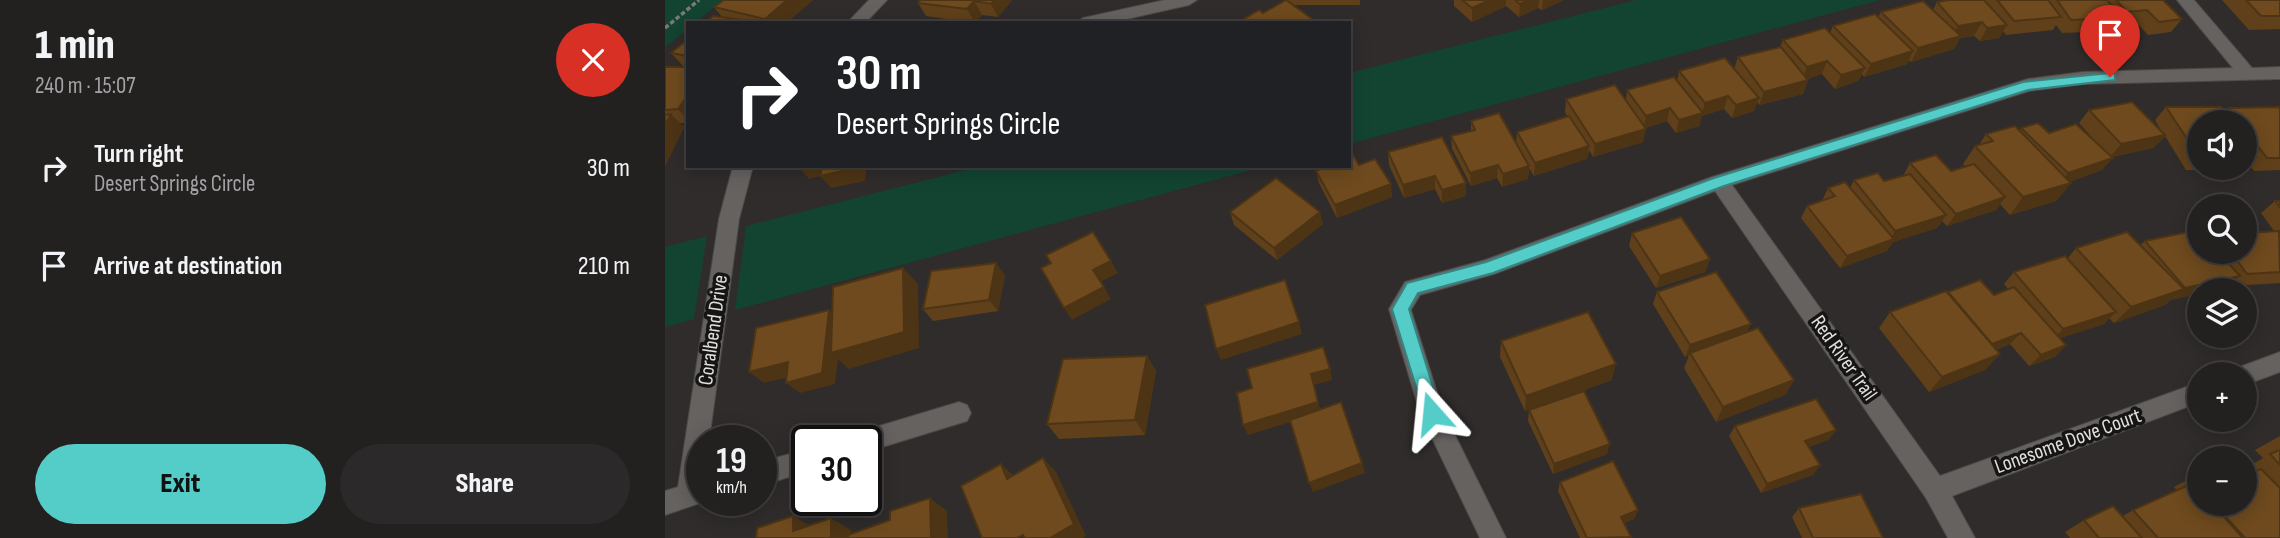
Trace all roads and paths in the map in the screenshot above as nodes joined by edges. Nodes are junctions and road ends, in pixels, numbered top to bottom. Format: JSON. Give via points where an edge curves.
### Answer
{"nodes":[{"id":1,"x":699,"y":0,"type":"edge"},
{"id":2,"x":879,"y":0,"type":"edge"},
{"id":3,"x":1189,"y":0,"type":"edge"},
{"id":4,"x":2185,"y":0,"type":"edge"},
{"id":5,"x":857,"y":21,"type":"edge"},
{"id":6,"x":1092,"y":21,"type":"edge"},
{"id":7,"x":665,"y":29,"type":"edge"},
{"id":8,"x":2247,"y":73,"type":"junction"},
{"id":9,"x":2280,"y":73,"type":"edge"},
{"id":10,"x":742,"y":168,"type":"edge"},
{"id":11,"x":1719,"y":182,"type":"junction"},
{"id":12,"x":2280,"y":362,"type":"edge"},
{"id":13,"x":2257,"y":371,"type":"edge"},
{"id":14,"x":2187,"y":397,"type":"edge"},
{"id":15,"x":959,"y":413,"type":"dead end"},
{"id":16,"x":882,"y":436,"type":"edge"},
{"id":17,"x":1935,"y":490,"type":"junction"},
{"id":18,"x":685,"y":497,"type":"edge"},
{"id":19,"x":1493,"y":538,"type":"edge"},
{"id":20,"x":1962,"y":538,"type":"edge"}],
"edges":[{"from":1,"to":7,"type":"path"},
{"from":2,"to":5,"type":"street"},
{"from":3,"to":6,"type":"street"},
{"from":4,"to":8,"type":"street"},
{"from":8,"to":9,"type":"street"},
{"from":8,"to":11,"type":"street","via":[[2083,78],[2028,85]]},
{"from":10,"to":18,"type":"street","name":"Coralbend Drive","via":[[729,219]]},
{"from":11,"to":17,"type":"street","name":"Red River Trail"},
{"from":11,"to":19,"type":"street","via":[[1487,268],[1413,288],[1400,309],[1410,346],[1432,413]]},
{"from":12,"to":13,"type":"street"},
{"from":14,"to":17,"type":"street","name":"Lonesome Dove Court"},
{"from":15,"to":16,"type":"street"},
{"from":17,"to":20,"type":"street","name":"Red River Trail"}]}
